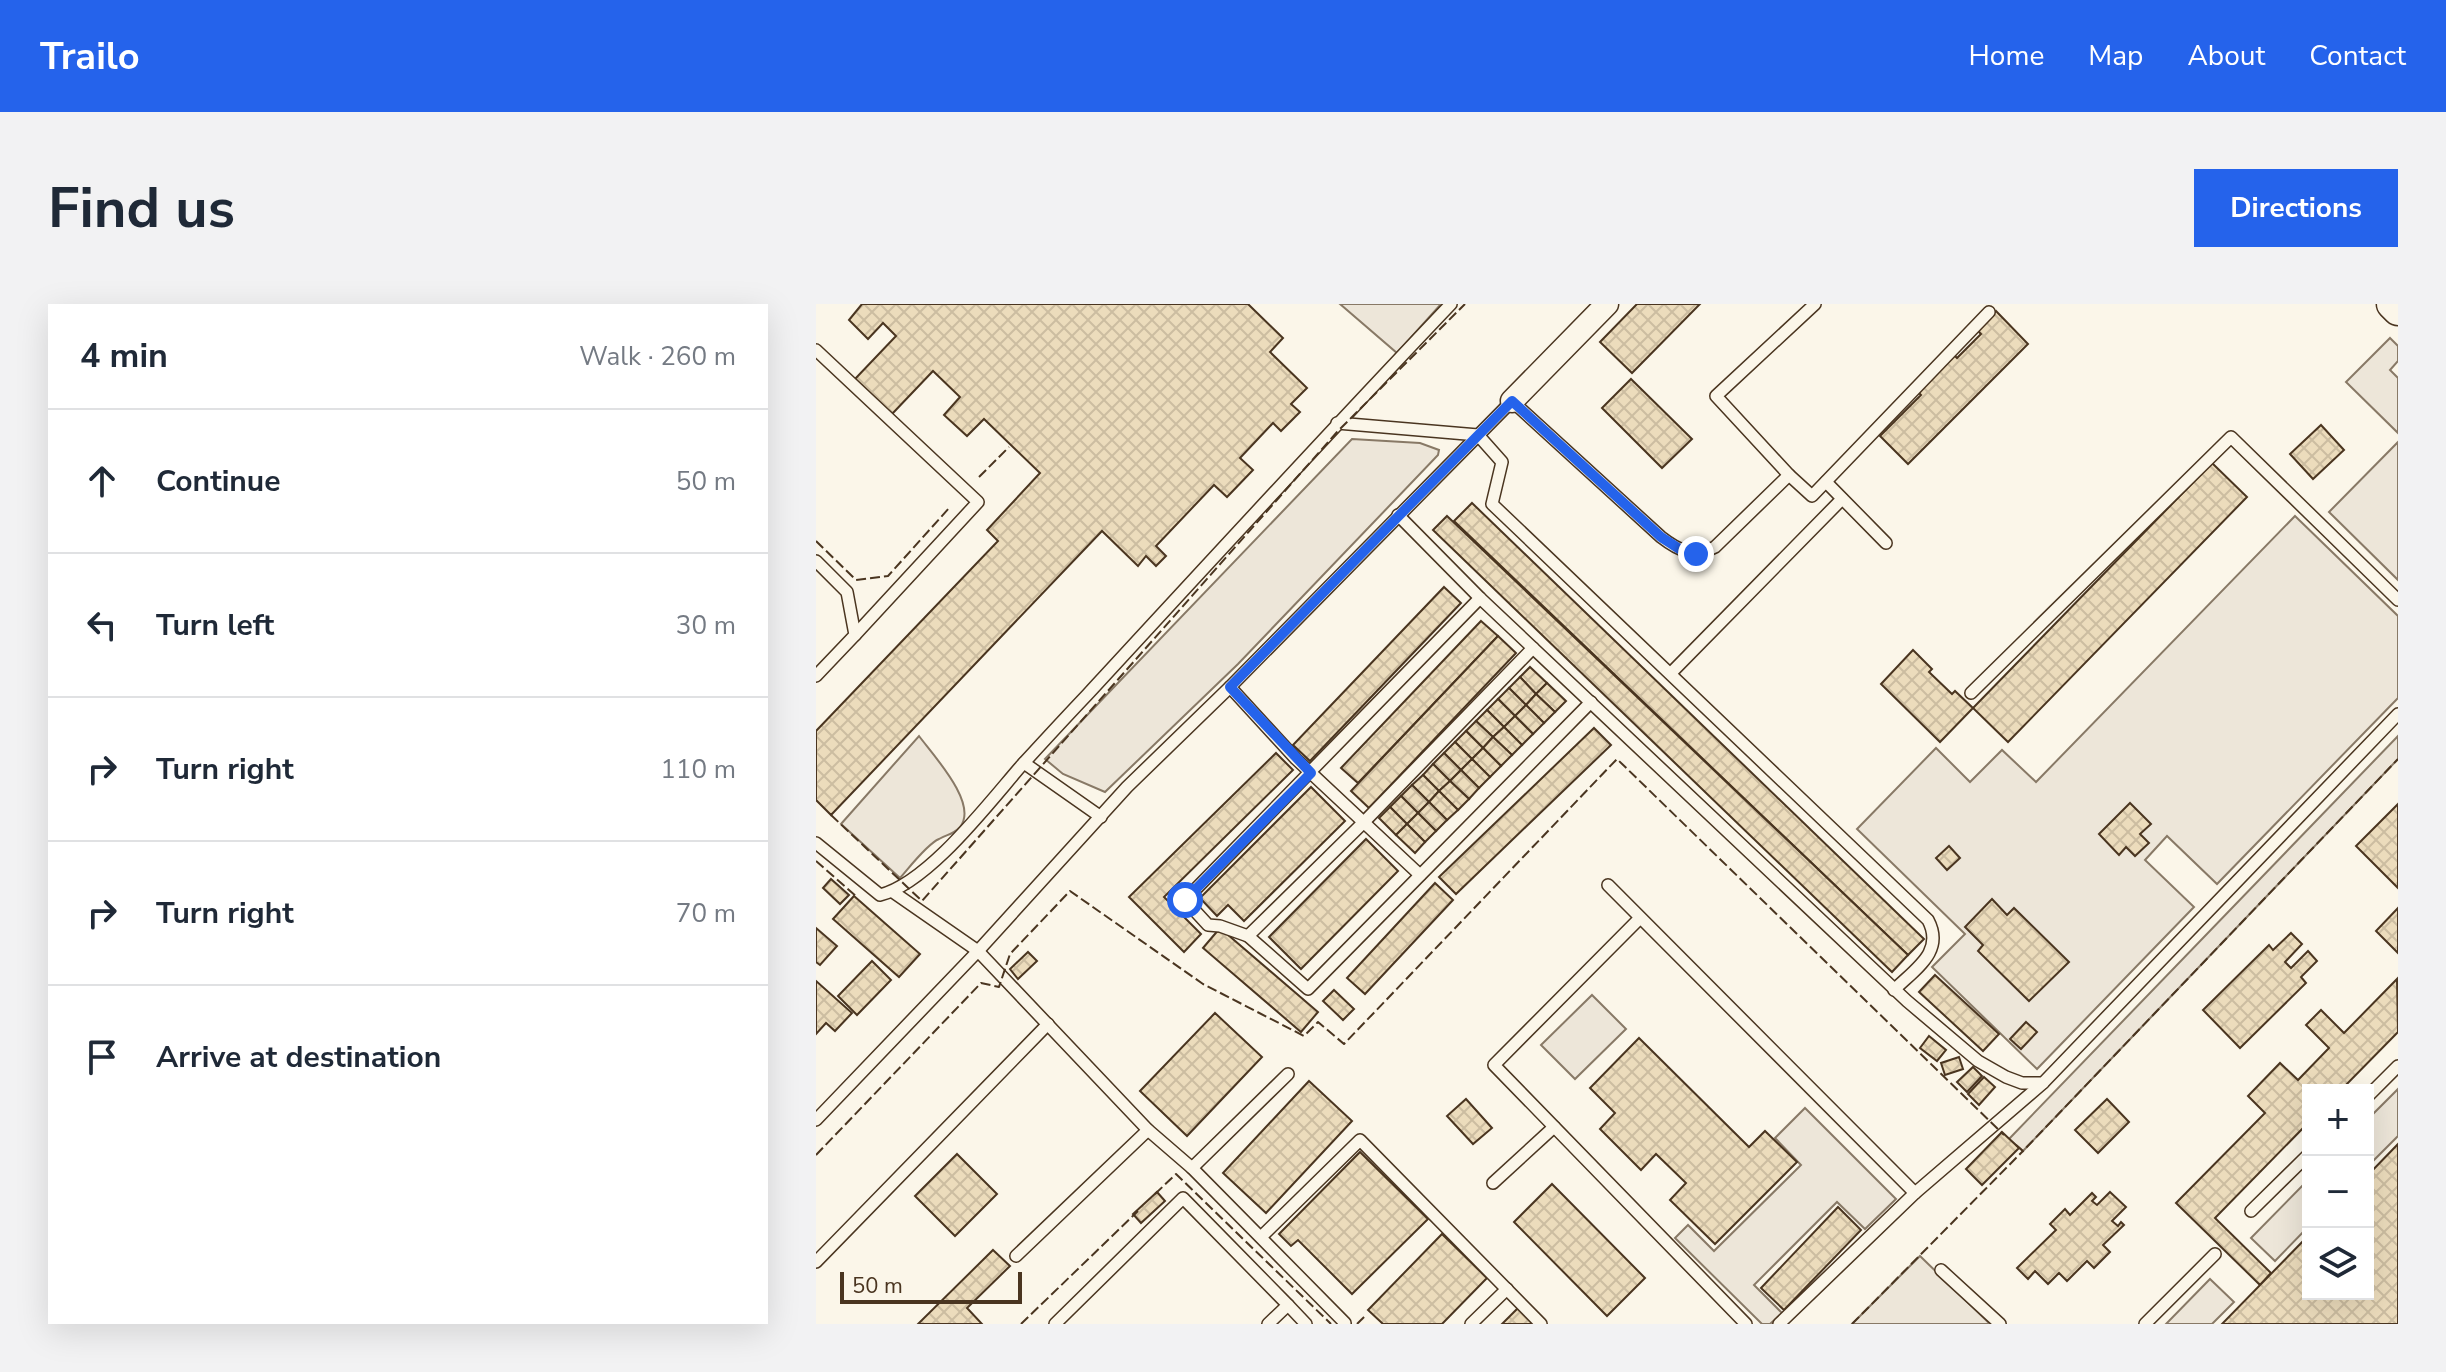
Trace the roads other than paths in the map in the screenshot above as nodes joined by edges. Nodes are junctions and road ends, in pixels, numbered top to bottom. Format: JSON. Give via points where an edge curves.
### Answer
{"nodes":[{"id":1,"x":1451,"y":304,"type":"edge"},
{"id":2,"x":1607,"y":304,"type":"edge"},
{"id":3,"x":1815,"y":304,"type":"edge"},
{"id":4,"x":2392,"y":304,"type":"edge"},
{"id":5,"x":2398,"y":310,"type":"edge"},
{"id":6,"x":1989,"y":312,"type":"dead end"},
{"id":7,"x":816,"y":350,"type":"edge"},
{"id":8,"x":1512,"y":401,"type":"junction"},
{"id":9,"x":1337,"y":423,"type":"junction"},
{"id":10,"x":1478,"y":435,"type":"junction"},
{"id":11,"x":1789,"y":475,"type":"junction"},
{"id":12,"x":1826,"y":482,"type":"junction"},
{"id":13,"x":1842,"y":499,"type":"junction"},
{"id":14,"x":1398,"y":515,"type":"junction"},
{"id":15,"x":1886,"y":543,"type":"dead end"},
{"id":16,"x":816,"y":561,"type":"edge"},
{"id":17,"x":1480,"y":598,"type":"junction"},
{"id":18,"x":2398,"y":600,"type":"edge"},
{"id":19,"x":855,"y":635,"type":"junction"},
{"id":20,"x":1533,"y":648,"type":"junction"},
{"id":21,"x":1671,"y":673,"type":"junction"},
{"id":22,"x":816,"y":676,"type":"edge"},
{"id":23,"x":1230,"y":687,"type":"junction"},
{"id":24,"x":1971,"y":693,"type":"dead end"},
{"id":25,"x":1591,"y":702,"type":"junction"},
{"id":26,"x":2398,"y":714,"type":"edge"},
{"id":27,"x":1024,"y":763,"type":"junction"},
{"id":28,"x":1311,"y":773,"type":"junction"},
{"id":29,"x":1101,"y":817,"type":"junction"},
{"id":30,"x":1364,"y":822,"type":"junction"},
{"id":31,"x":816,"y":843,"type":"edge"},
{"id":32,"x":1420,"y":875,"type":"junction"},
{"id":33,"x":1608,"y":885,"type":"dead end"},
{"id":34,"x":893,"y":892,"type":"junction"},
{"id":35,"x":1640,"y":918,"type":"junction"},
{"id":36,"x":1248,"y":936,"type":"junction"},
{"id":37,"x":978,"y":951,"type":"junction"},
{"id":38,"x":1894,"y":990,"type":"junction"},
{"id":39,"x":1048,"y":1024,"type":"junction"},
{"id":40,"x":2398,"y":1066,"type":"edge"},
{"id":41,"x":1288,"y":1074,"type":"dead end"},
{"id":42,"x":2043,"y":1083,"type":"junction"},
{"id":43,"x":2374,"y":1090,"type":"edge"},
{"id":44,"x":816,"y":1120,"type":"edge"},
{"id":45,"x":1554,"y":1127,"type":"junction"},
{"id":46,"x":1148,"y":1130,"type":"junction"},
{"id":47,"x":2307,"y":1156,"type":"edge"},
{"id":48,"x":1192,"y":1168,"type":"junction"},
{"id":49,"x":1493,"y":1183,"type":"dead end"},
{"id":50,"x":1915,"y":1193,"type":"junction"},
{"id":51,"x":2251,"y":1211,"type":"dead end"},
{"id":52,"x":1261,"y":1237,"type":"junction"},
{"id":53,"x":2215,"y":1254,"type":"dead end"},
{"id":54,"x":1016,"y":1256,"type":"dead end"},
{"id":55,"x":816,"y":1262,"type":"edge"},
{"id":56,"x":1941,"y":1270,"type":"dead end"},
{"id":57,"x":1507,"y":1289,"type":"junction"},
{"id":58,"x":1288,"y":1305,"type":"junction"},
{"id":59,"x":1345,"y":1323,"type":"edge"},
{"id":60,"x":1055,"y":1324,"type":"edge"},
{"id":61,"x":1268,"y":1324,"type":"edge"},
{"id":62,"x":1306,"y":1324,"type":"edge"},
{"id":63,"x":1471,"y":1324,"type":"edge"},
{"id":64,"x":1541,"y":1324,"type":"edge"},
{"id":65,"x":1746,"y":1324,"type":"edge"},
{"id":66,"x":1779,"y":1324,"type":"edge"},
{"id":67,"x":2000,"y":1324,"type":"edge"},
{"id":68,"x":2145,"y":1324,"type":"edge"}],
"edges":[{"from":1,"to":9,"type":"lane"},
{"from":2,"to":8,"type":"street"},
{"from":3,"to":11,"type":"lane","via":[[1716,396]]},
{"from":4,"to":5,"type":"main road"},
{"from":6,"to":12,"type":"lane"},
{"from":7,"to":19,"type":"lane","via":[[978,502]]},
{"from":8,"to":10,"type":"lane"},
{"from":8,"to":11,"type":"lane","via":[[1661,537],[1688,553],[1715,547]]},
{"from":9,"to":10,"type":"lane"},
{"from":9,"to":27,"type":"lane"},
{"from":10,"to":14,"type":"lane"},
{"from":10,"to":21,"type":"lane","via":[[1502,462],[1492,504]]},
{"from":11,"to":12,"type":"lane","via":[[1812,496]]},
{"from":12,"to":13,"type":"lane"},
{"from":13,"to":15,"type":"lane"},
{"from":13,"to":21,"type":"lane"},
{"from":14,"to":17,"type":"lane"},
{"from":14,"to":23,"type":"lane"},
{"from":16,"to":19,"type":"lane","via":[[847,592]]},
{"from":17,"to":20,"type":"lane"},
{"from":17,"to":28,"type":"lane"},
{"from":18,"to":24,"type":"lane","via":[[2231,437]]},
{"from":19,"to":22,"type":"lane"},
{"from":20,"to":25,"type":"lane"},
{"from":20,"to":30,"type":"lane"},
{"from":21,"to":38,"type":"lane","via":[[1928,920],[1934,937],[1930,954]]},
{"from":23,"to":28,"type":"lane"},
{"from":23,"to":29,"type":"lane"},
{"from":25,"to":32,"type":"lane"},
{"from":25,"to":38,"type":"lane"},
{"from":26,"to":42,"type":"lane"},
{"from":27,"to":29,"type":"lane"},
{"from":27,"to":34,"type":"lane","via":[[955,842]]},
{"from":28,"to":30,"type":"lane"},
{"from":28,"to":36,"type":"lane","via":[[1185,900],[1208,925]]},
{"from":29,"to":37,"type":"lane"},
{"from":30,"to":32,"type":"lane"},
{"from":30,"to":36,"type":"lane"},
{"from":31,"to":34,"type":"lane","via":[[880,895]]},
{"from":32,"to":36,"type":"lane","via":[[1308,989]]},
{"from":33,"to":35,"type":"lane"},
{"from":34,"to":37,"type":"lane"},
{"from":35,"to":45,"type":"lane","via":[[1494,1065]]},
{"from":35,"to":50,"type":"lane"},
{"from":37,"to":39,"type":"lane"},
{"from":37,"to":44,"type":"lane"},
{"from":38,"to":42,"type":"lane","via":[[1978,1061],[2022,1083]]},
{"from":39,"to":46,"type":"lane"},
{"from":39,"to":55,"type":"lane"},
{"from":40,"to":43,"type":"lane"},
{"from":41,"to":48,"type":"lane"},
{"from":42,"to":50,"type":"lane"},
{"from":45,"to":49,"type":"lane"},
{"from":45,"to":65,"type":"lane"},
{"from":46,"to":48,"type":"lane"},
{"from":46,"to":54,"type":"lane"},
{"from":47,"to":51,"type":"lane"},
{"from":48,"to":52,"type":"lane"},
{"from":50,"to":66,"type":"lane"},
{"from":52,"to":57,"type":"lane","via":[[1360,1140]]},
{"from":52,"to":59,"type":"lane"},
{"from":53,"to":68,"type":"lane"},
{"from":56,"to":67,"type":"lane"},
{"from":57,"to":63,"type":"lane"},
{"from":57,"to":64,"type":"lane"},
{"from":58,"to":60,"type":"lane","via":[[1183,1198]]},
{"from":58,"to":61,"type":"lane"},
{"from":58,"to":62,"type":"lane"}]}
